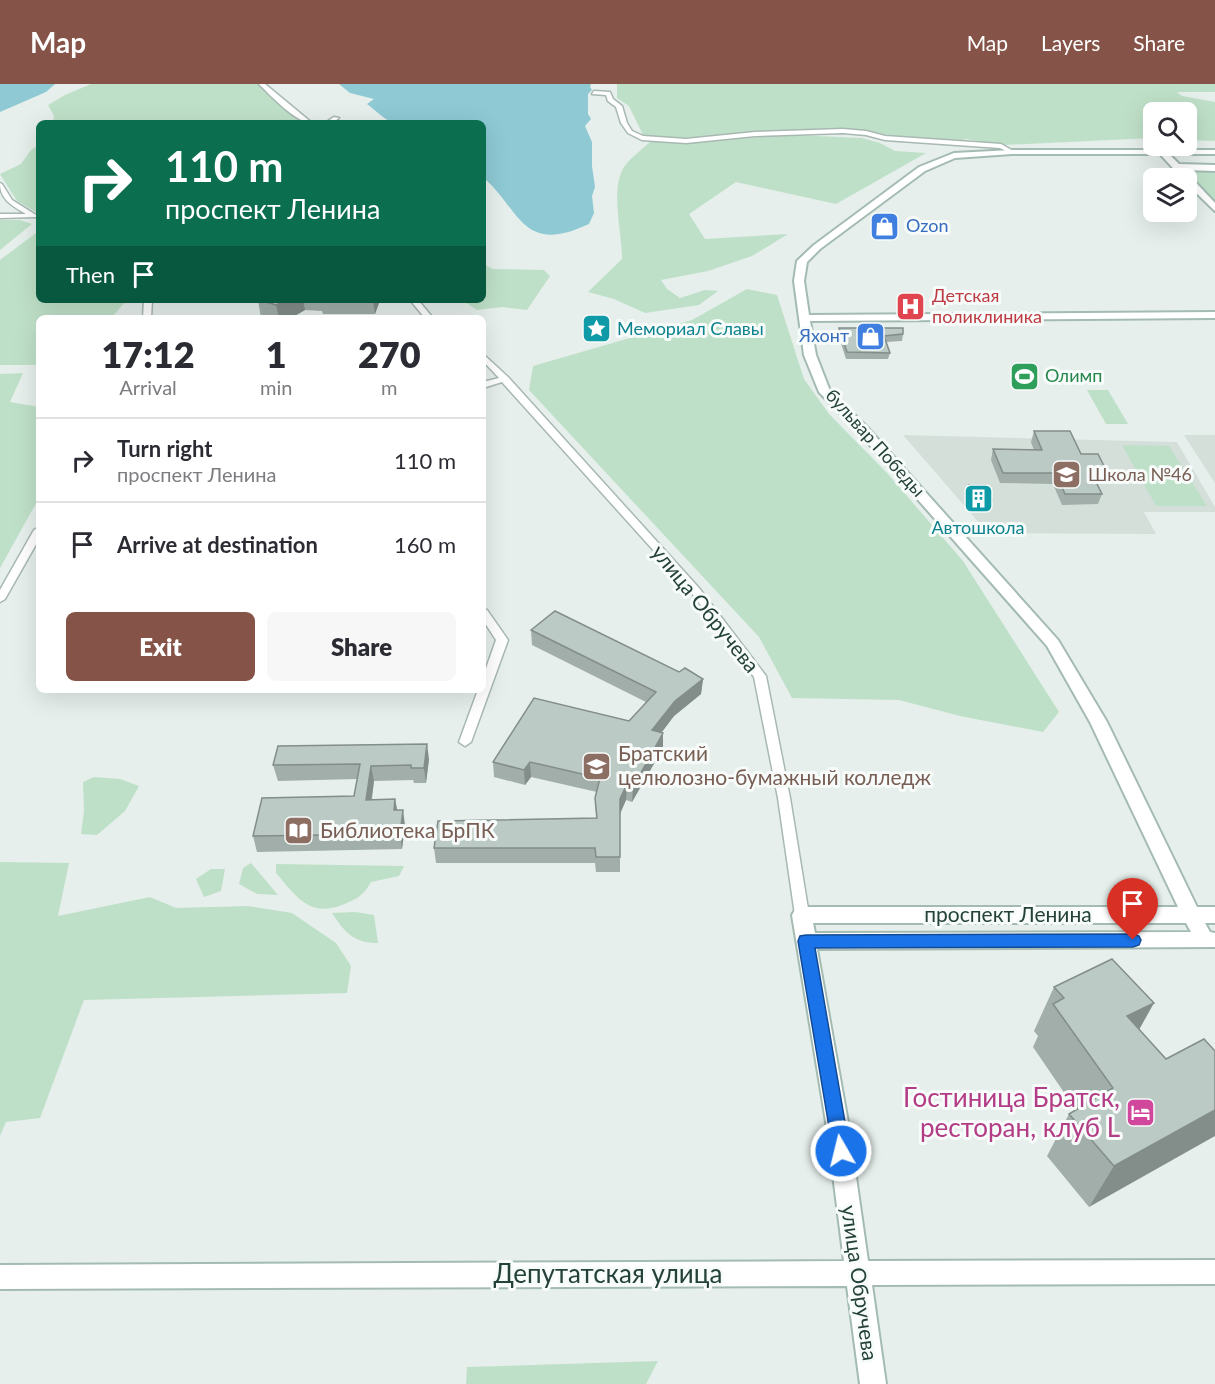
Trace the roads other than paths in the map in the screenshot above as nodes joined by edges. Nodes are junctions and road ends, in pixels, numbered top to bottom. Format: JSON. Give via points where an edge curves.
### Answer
{"nodes":[{"id":1,"x":262,"y":84,"type":"edge"},
{"id":2,"x":594,"y":93,"type":"dead end"},
{"id":3,"x":336,"y":118,"type":"dead end"},
{"id":4,"x":304,"y":120,"type":"edge"},
{"id":5,"x":333,"y":120,"type":"edge"},
{"id":6,"x":1012,"y":152,"type":"junction"},
{"id":7,"x":1143,"y":152,"type":"edge"},
{"id":8,"x":1199,"y":152,"type":"joint"},
{"id":9,"x":1215,"y":152,"type":"edge"},
{"id":10,"x":1166,"y":156,"type":"edge"},
{"id":11,"x":1177,"y":167,"type":"junction"},
{"id":12,"x":1215,"y":167,"type":"edge"},
{"id":13,"x":0,"y":185,"type":"edge"},
{"id":14,"x":1215,"y":208,"type":"edge"},
{"id":15,"x":0,"y":216,"type":"edge"},
{"id":16,"x":36,"y":217,"type":"edge"},
{"id":17,"x":416,"y":303,"type":"edge"},
{"id":18,"x":426,"y":315,"type":"edge"},
{"id":19,"x":1215,"y":315,"type":"edge"},
{"id":20,"x":802,"y":318,"type":"junction"},
{"id":21,"x":486,"y":359,"type":"edge"},
{"id":22,"x":505,"y":379,"type":"junction"},
{"id":23,"x":486,"y":384,"type":"edge"},
{"id":24,"x":36,"y":535,"type":"edge"},
{"id":25,"x":0,"y":599,"type":"edge"},
{"id":26,"x":486,"y":616,"type":"edge"},
{"id":27,"x":486,"y":684,"type":"edge"},
{"id":28,"x":483,"y":693,"type":"edge"},
{"id":29,"x":465,"y":742,"type":"dead end"},
{"id":30,"x":802,"y":915,"type":"junction"},
{"id":31,"x":1192,"y":915,"type":"junction"},
{"id":32,"x":1215,"y":915,"type":"edge"},
{"id":33,"x":1209,"y":940,"type":"edge"},
{"id":34,"x":806,"y":941,"type":"junction"},
{"id":35,"x":857,"y":1272,"type":"junction"},
{"id":36,"x":1215,"y":1272,"type":"edge"},
{"id":37,"x":0,"y":1277,"type":"edge"},
{"id":38,"x":873,"y":1384,"type":"edge"}],
"edges":[{"from":1,"to":4,"type":"street"},
{"from":2,"to":6,"type":"street","via":[[608,93],[619,106],[630,132],[642,138],[686,141],[843,131],[1001,146]]},
{"from":3,"to":5,"type":"street"},
{"from":6,"to":7,"type":"street","name":"бульвар Победы"},
{"from":6,"to":20,"type":"street","name":"бульвар Победы","via":[[965,154],[931,164],[817,247],[802,261]]},
{"from":8,"to":9,"type":"street","name":"бульвар Победы"},
{"from":8,"to":12,"type":"street"},
{"from":10,"to":11,"type":"street"},
{"from":11,"to":12,"type":"street"},
{"from":11,"to":14,"type":"street"},
{"from":13,"to":16,"type":"street","via":[[9,201]]},
{"from":15,"to":16,"type":"street"},
{"from":17,"to":18,"type":"street"},
{"from":19,"to":20,"type":"street"},
{"from":20,"to":31,"type":"street","name":"бульвар Победы","via":[[810,355],[825,392],[1053,643],[1077,679]]},
{"from":21,"to":22,"type":"street","name":"улица Обручева"},
{"from":22,"to":23,"type":"street"},
{"from":22,"to":30,"type":"street","name":"улица Обручева","via":[[695,591],[760,676]]},
{"from":24,"to":25,"type":"street"},
{"from":26,"to":27,"type":"street","via":[[502,639]]},
{"from":28,"to":29,"type":"street"},
{"from":30,"to":31,"type":"street","name":"проспект Ленина"},
{"from":30,"to":34,"type":"street","name":"улица Обручева"},
{"from":31,"to":32,"type":"street","name":"проспект Ленина"},
{"from":31,"to":33,"type":"street","name":"бульвар Победы"},
{"from":33,"to":34,"type":"street","name":"проспект Ленина"},
{"from":34,"to":35,"type":"street","name":"улица Обручева","via":[[838,1128]]},
{"from":35,"to":36,"type":"street","name":"Депутатская улица"},
{"from":35,"to":37,"type":"street","name":"Депутатская улица"},
{"from":35,"to":38,"type":"street","name":"улица Обручева"}]}
